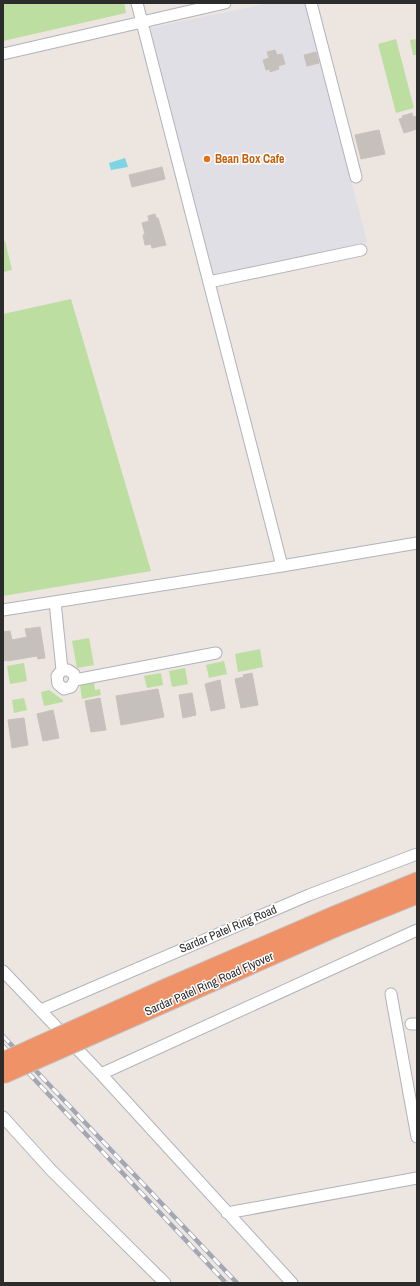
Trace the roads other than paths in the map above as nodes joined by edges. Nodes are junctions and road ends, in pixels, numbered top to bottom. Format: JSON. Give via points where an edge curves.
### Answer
{"nodes":[{"id":1,"x":137,"y":3,"type":"edge"},
{"id":2,"x":225,"y":3,"type":"edge"},
{"id":3,"x":311,"y":3,"type":"edge"},
{"id":4,"x":141,"y":22,"type":"junction"},
{"id":5,"x":3,"y":54,"type":"edge"},
{"id":6,"x":356,"y":177,"type":"dead end"},
{"id":7,"x":361,"y":250,"type":"dead end"},
{"id":8,"x":209,"y":282,"type":"junction"},
{"id":9,"x":417,"y":543,"type":"edge"},
{"id":10,"x":282,"y":566,"type":"junction"},
{"id":11,"x":55,"y":602,"type":"junction"},
{"id":12,"x":3,"y":610,"type":"edge"},
{"id":13,"x":216,"y":653,"type":"dead end"},
{"id":14,"x":417,"y":854,"type":"edge"},
{"id":15,"x":417,"y":882,"type":"edge"},
{"id":16,"x":417,"y":895,"type":"edge"},
{"id":17,"x":417,"y":930,"type":"edge"},
{"id":18,"x":3,"y":971,"type":"edge"},
{"id":19,"x":391,"y":994,"type":"dead end"},
{"id":20,"x":41,"y":1010,"type":"junction"},
{"id":21,"x":3,"y":1061,"type":"edge"},
{"id":22,"x":101,"y":1074,"type":"junction"},
{"id":23,"x":3,"y":1075,"type":"edge"},
{"id":24,"x":3,"y":1117,"type":"edge"},
{"id":25,"x":417,"y":1137,"type":"edge"},
{"id":26,"x":417,"y":1178,"type":"edge"},
{"id":27,"x":227,"y":1213,"type":"junction"},
{"id":28,"x":165,"y":1283,"type":"edge"},
{"id":29,"x":292,"y":1283,"type":"edge"}],
"edges":[{"from":1,"to":4,"type":"street"},
{"from":2,"to":4,"type":"street"},
{"from":3,"to":6,"type":"street"},
{"from":4,"to":5,"type":"street"},
{"from":4,"to":8,"type":"street"},
{"from":7,"to":8,"type":"street"},
{"from":8,"to":10,"type":"street"},
{"from":9,"to":10,"type":"street"},
{"from":10,"to":11,"type":"street"},
{"from":11,"to":12,"type":"street"},
{"from":11,"to":13,"type":"street","via":[[62,670],[57,676],[58,684],[64,688],[71,687],[75,680]]},
{"from":14,"to":20,"type":"street","name":"Sardar Patel Ring Road","via":[[309,894]]},
{"from":15,"to":21,"type":"highway","name":"Sardar Patel Ring Road Flyover","bridge":true,"via":[[167,987]]},
{"from":16,"to":23,"type":"highway","name":"Sardar Patel Ring Road Flyover","bridge":true,"via":[[338,927]]},
{"from":17,"to":22,"type":"street"},
{"from":18,"to":20,"type":"street"},
{"from":19,"to":25,"type":"street"},
{"from":20,"to":22,"type":"street"},
{"from":22,"to":27,"type":"street"},
{"from":24,"to":28,"type":"street","via":[[52,1171]]},
{"from":26,"to":27,"type":"street"},
{"from":27,"to":29,"type":"street"}]}
